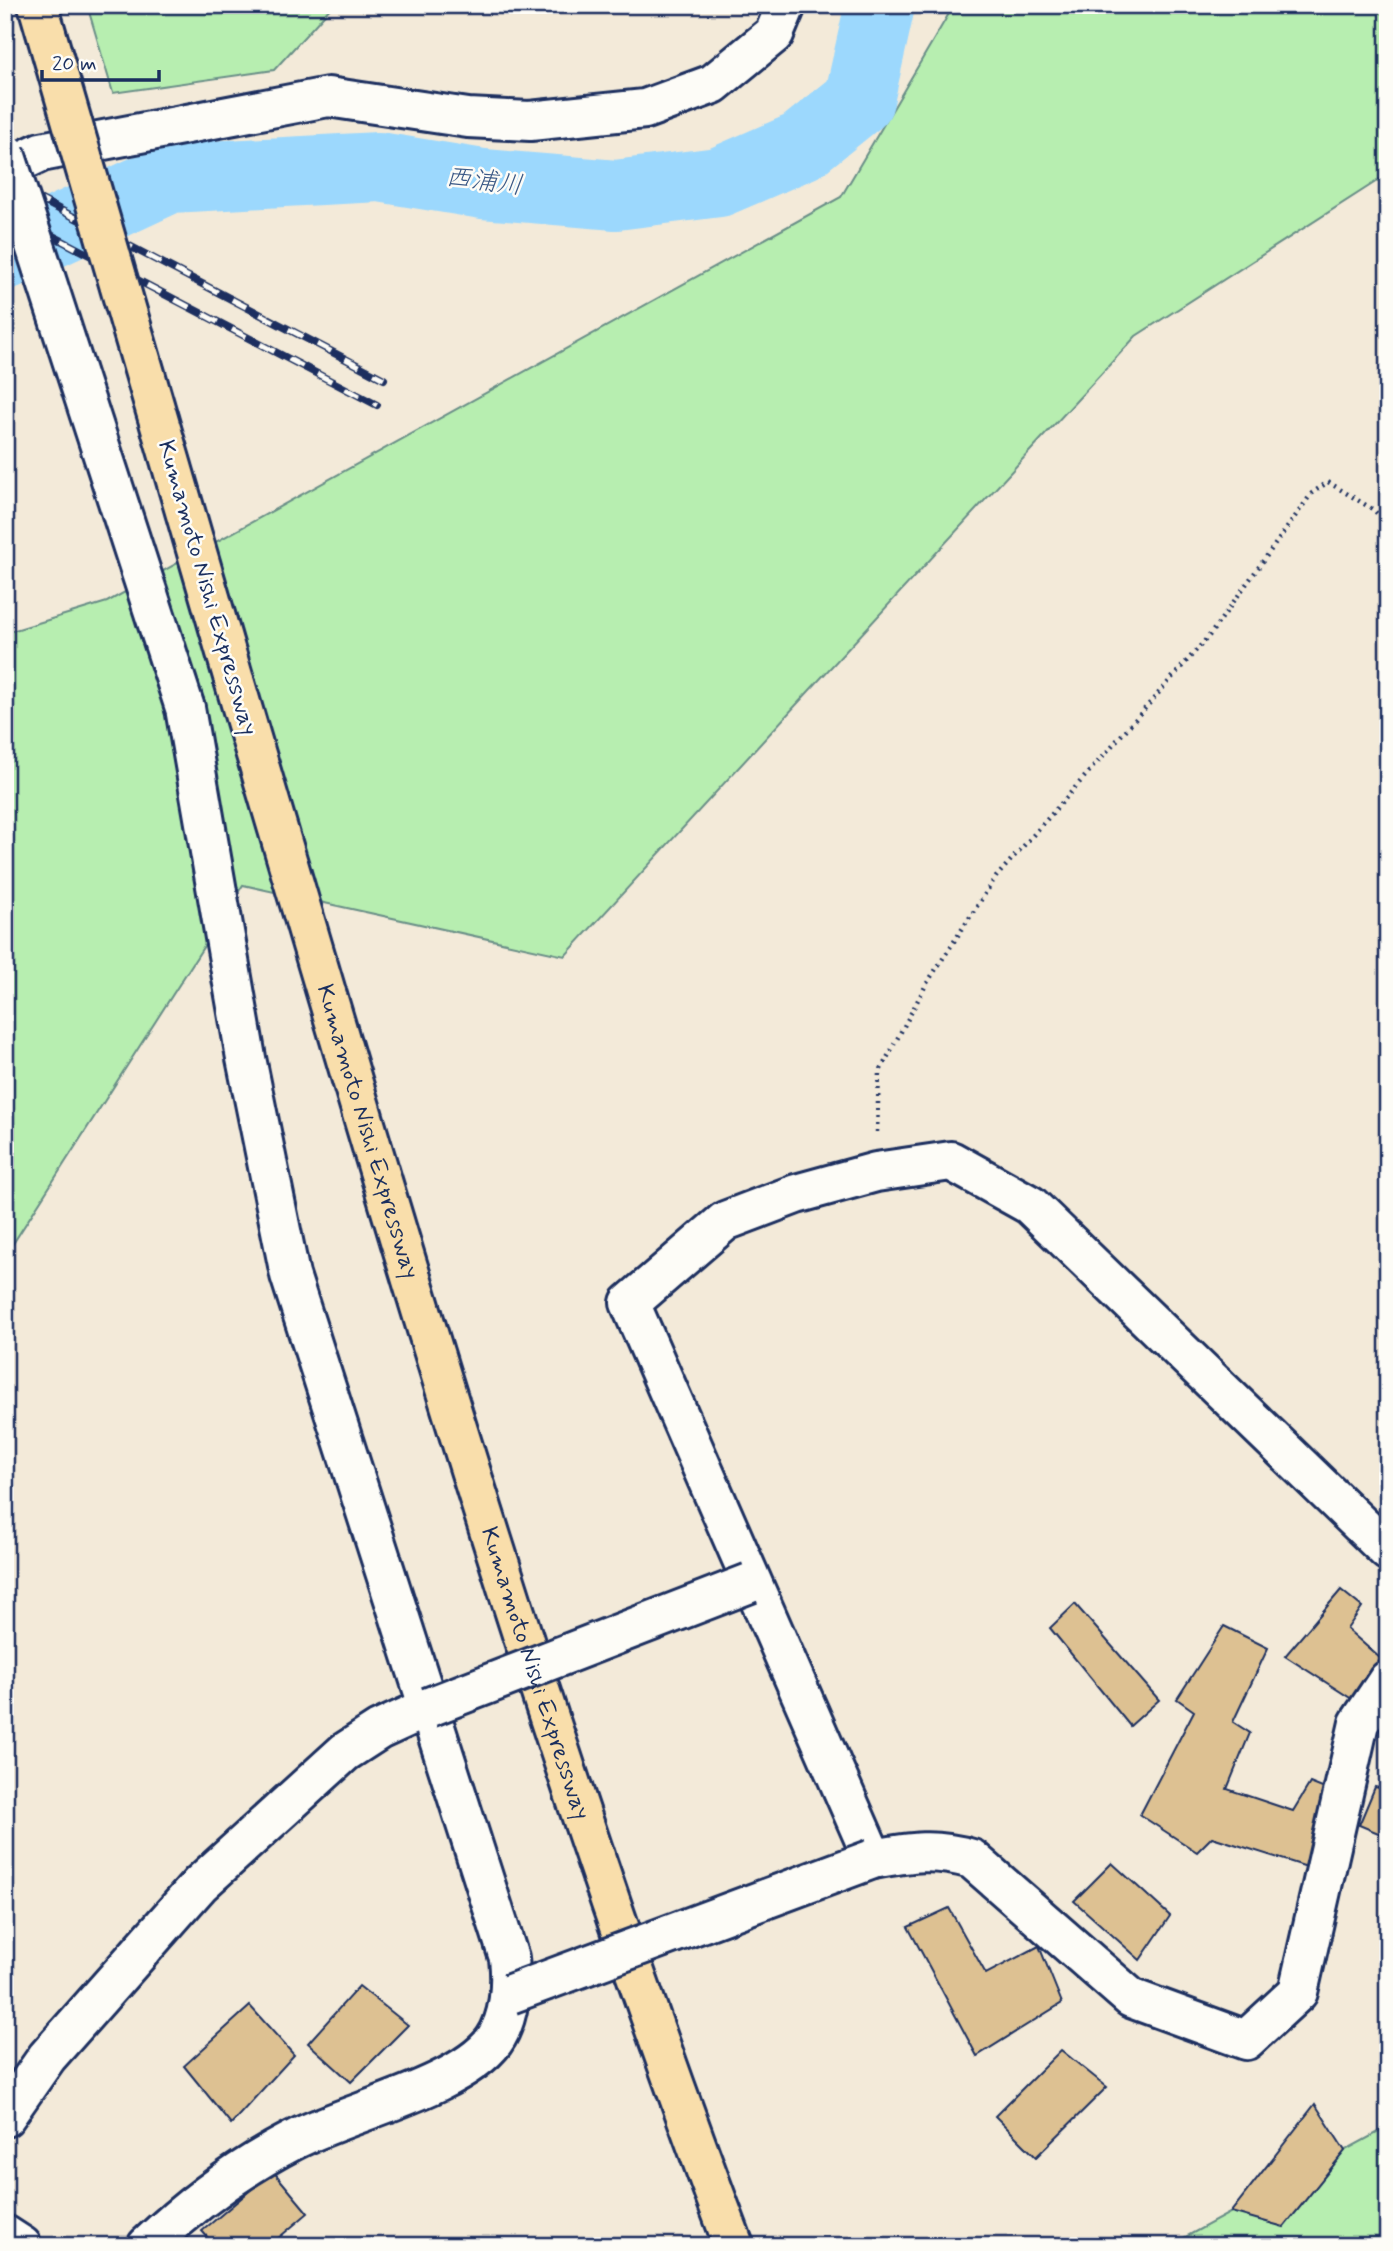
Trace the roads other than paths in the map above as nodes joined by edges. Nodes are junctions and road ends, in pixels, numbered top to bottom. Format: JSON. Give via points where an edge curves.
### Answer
{"nodes":[{"id":1,"x":38,"y":5,"type":"edge"},
{"id":2,"x":786,"y":5,"type":"edge"},
{"id":3,"x":5,"y":153,"type":"edge"},
{"id":4,"x":5,"y":169,"type":"edge"},
{"id":5,"x":1388,"y":1551,"type":"edge"},
{"id":6,"x":750,"y":1583,"type":"junction"},
{"id":7,"x":1388,"y":1680,"type":"edge"},
{"id":8,"x":429,"y":1707,"type":"junction"},
{"id":9,"x":873,"y":1859,"type":"junction"},
{"id":10,"x":510,"y":1994,"type":"junction"},
{"id":11,"x":5,"y":2117,"type":"edge"},
{"id":12,"x":5,"y":2235,"type":"edge"},
{"id":13,"x":22,"y":2246,"type":"edge"},
{"id":14,"x":147,"y":2246,"type":"edge"},
{"id":15,"x":734,"y":2246,"type":"edge"}],
"edges":[{"from":1,"to":15,"type":"highway","name":"Kumamoto Nishi Expressway","bridge":true,"via":[[513,1612]]},
{"from":2,"to":4,"type":"street","via":[[775,34],[713,84],[645,109],[530,121],[468,118],[328,97],[41,152]]},
{"from":3,"to":8,"type":"street","bridge":true,"via":[[185,708],[246,1058],[290,1275]]},
{"from":5,"to":6,"type":"street","via":[[1030,1205],[951,1161],[876,1171],[796,1194],[725,1222],[630,1303]]},
{"from":6,"to":8,"type":"street","bridge":true},
{"from":6,"to":9,"type":"street"},
{"from":7,"to":9,"type":"street","via":[[1359,1724],[1298,1992],[1246,2040],[1131,1998],[972,1859],[943,1850]]},
{"from":8,"to":10,"type":"street","via":[[509,1958]]},
{"from":8,"to":11,"type":"street","via":[[345,1752],[200,1884],[47,2057]]},
{"from":9,"to":10,"type":"street","bridge":true},
{"from":10,"to":14,"type":"street","via":[[494,2040],[476,2056],[439,2081],[296,2138],[225,2179]]},
{"from":12,"to":13,"type":"street"}]}
